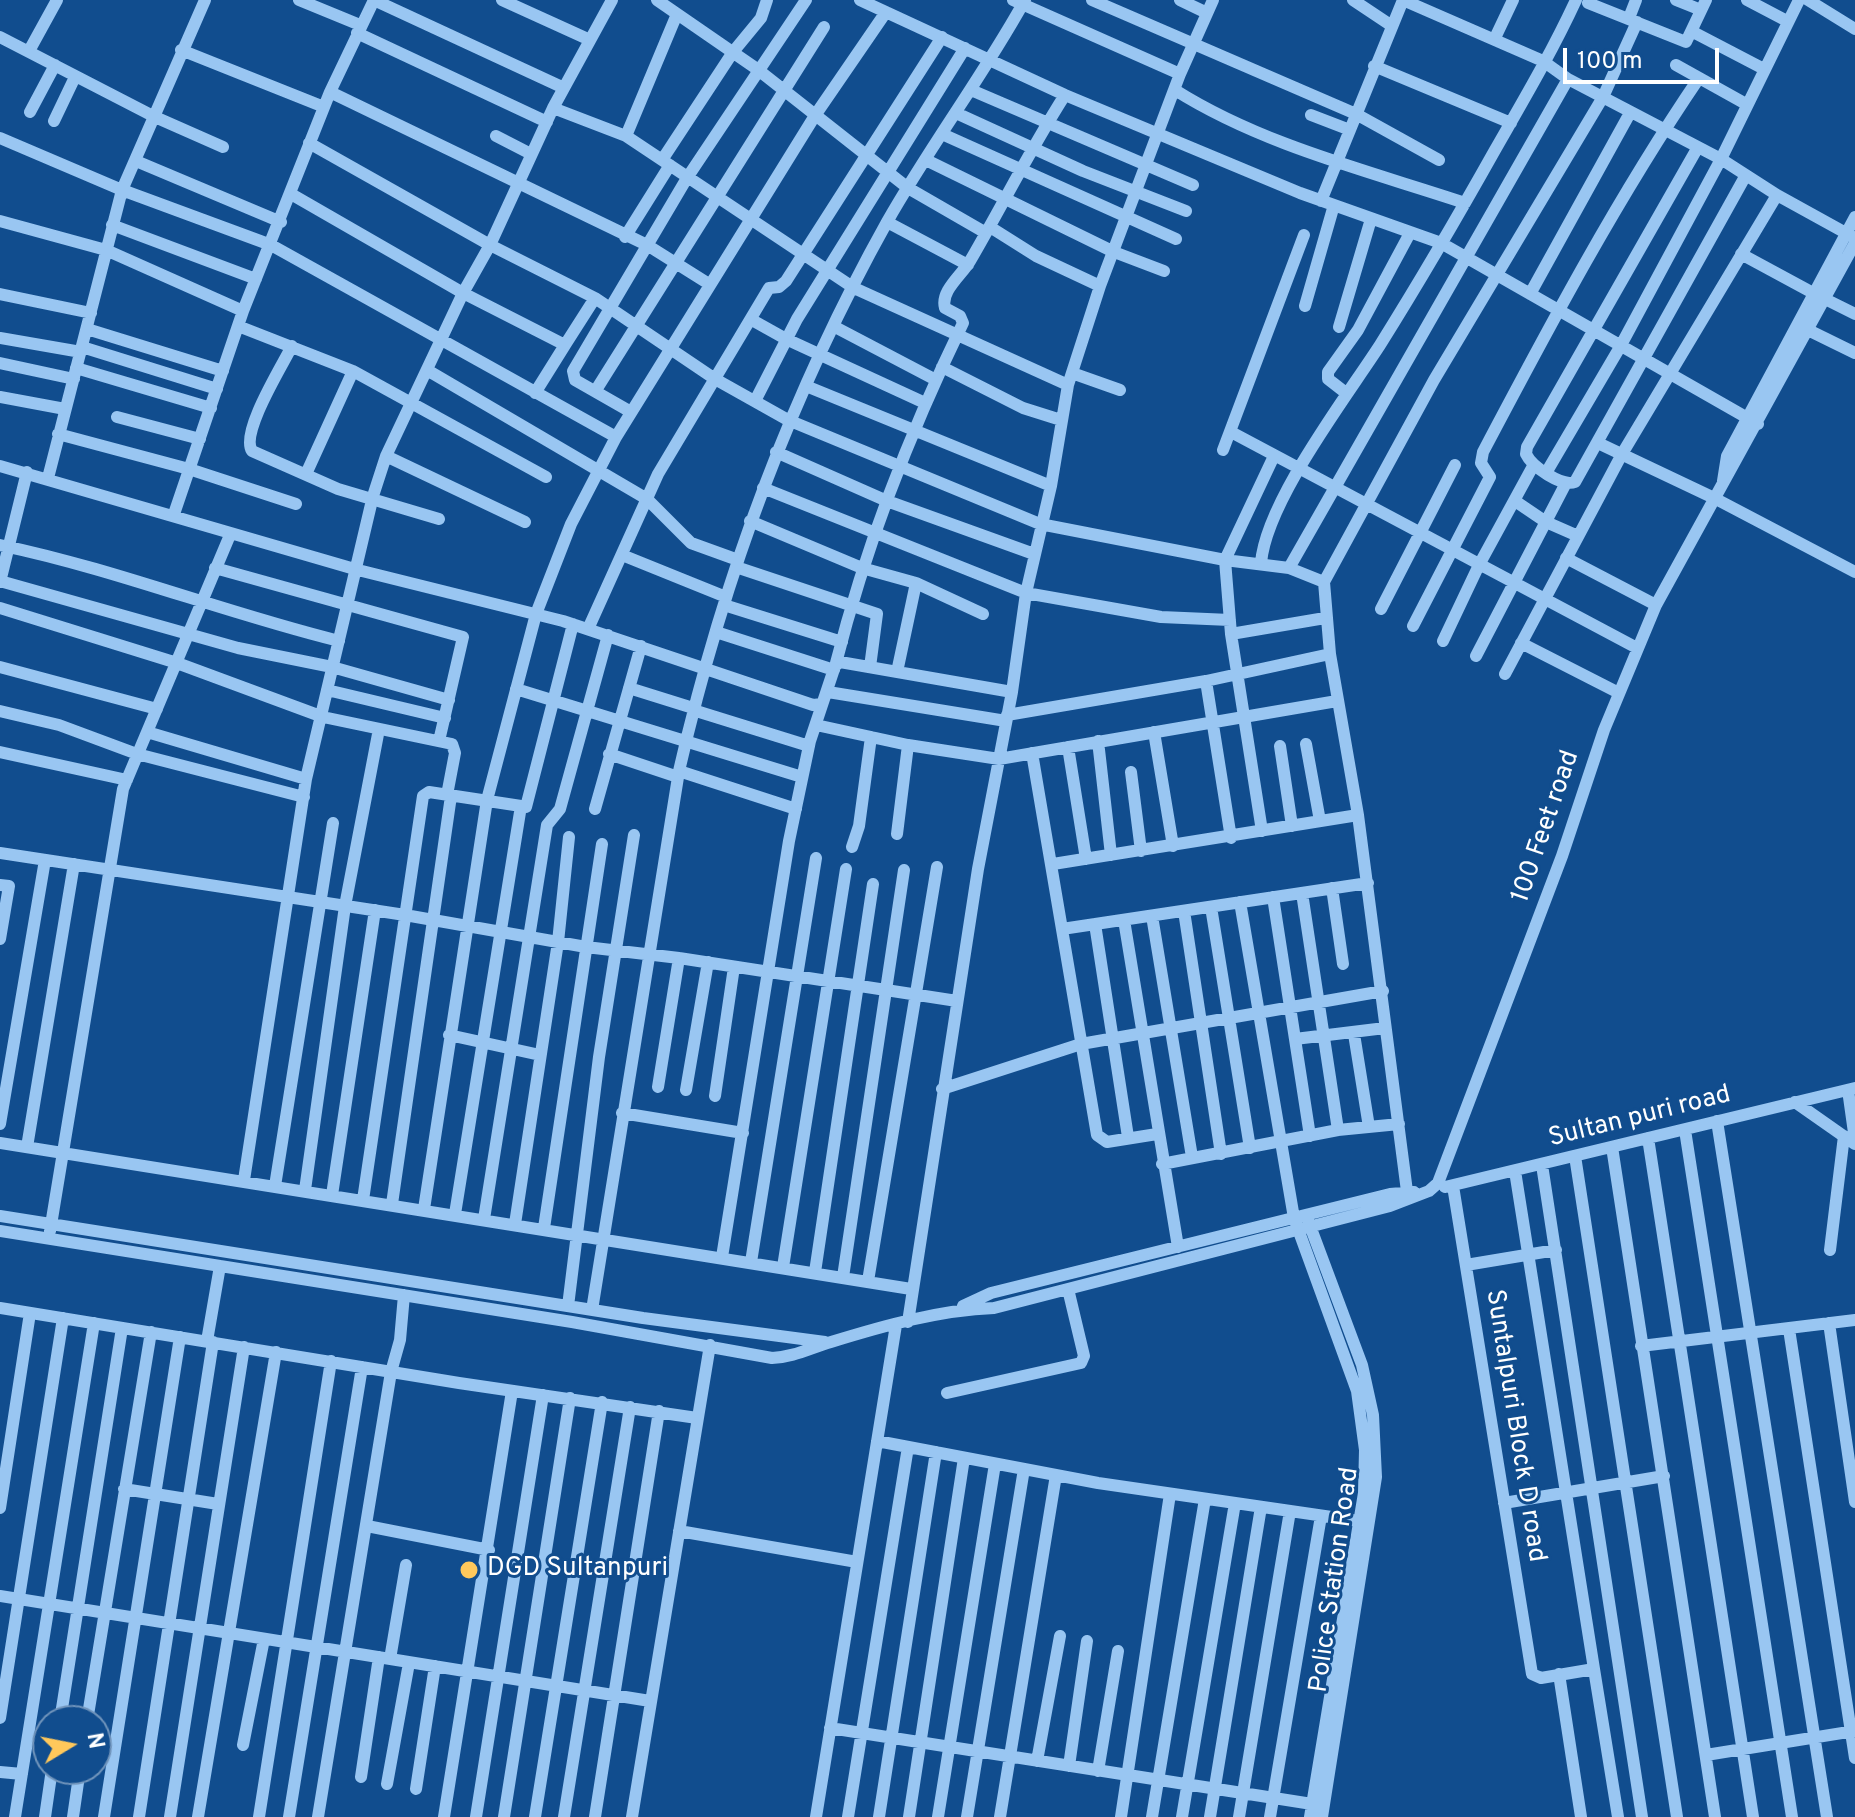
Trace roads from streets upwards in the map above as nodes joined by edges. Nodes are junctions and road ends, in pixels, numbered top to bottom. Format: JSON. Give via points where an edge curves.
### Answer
{"nodes":[{"id":1,"x":57,"y":0,"type":"edge"},
{"id":2,"x":205,"y":0,"type":"edge"},
{"id":3,"x":299,"y":0,"type":"edge"},
{"id":4,"x":374,"y":0,"type":"edge"},
{"id":5,"x":502,"y":0,"type":"edge"},
{"id":6,"x":612,"y":0,"type":"edge"},
{"id":7,"x":657,"y":0,"type":"edge"},
{"id":8,"x":767,"y":0,"type":"edge"},
{"id":9,"x":806,"y":0,"type":"edge"},
{"id":10,"x":860,"y":0,"type":"edge"},
{"id":11,"x":1092,"y":0,"type":"edge"},
{"id":12,"x":1180,"y":0,"type":"edge"},
{"id":13,"x":1213,"y":0,"type":"edge"},
{"id":14,"x":1353,"y":0,"type":"edge"},
{"id":15,"x":1403,"y":0,"type":"edge"},
{"id":16,"x":1513,"y":0,"type":"edge"},
{"id":17,"x":1636,"y":0,"type":"edge"},
{"id":18,"x":1676,"y":0,"type":"edge"},
{"id":19,"x":1747,"y":0,"type":"edge"},
{"id":20,"x":1799,"y":0,"type":"edge"},
{"id":21,"x":1808,"y":0,"type":"edge"},
{"id":22,"x":1584,"y":1,"type":"edge"},
{"id":23,"x":1020,"y":2,"type":"edge"},
{"id":24,"x":1703,"y":5,"type":"edge"},
{"id":25,"x":886,"y":12,"type":"junction"},
{"id":26,"x":1207,"y":13,"type":"junction"},
{"id":27,"x":677,"y":14,"type":"junction"},
{"id":28,"x":1633,"y":20,"type":"junction"},
{"id":29,"x":1787,"y":21,"type":"junction"},
{"id":30,"x":1392,"y":26,"type":"junction"},
{"id":31,"x":824,"y":27,"type":"dead end"},
{"id":32,"x":359,"y":29,"type":"junction"},
{"id":33,"x":1855,"y":29,"type":"edge"},
{"id":34,"x":1693,"y":32,"type":"junction"},
{"id":35,"x":0,"y":37,"type":"edge"},
{"id":36,"x":942,"y":37,"type":"junction"},
{"id":37,"x":1495,"y":38,"type":"junction"},
{"id":38,"x":590,"y":40,"type":"junction"},
{"id":39,"x":1194,"y":45,"type":"junction"},
{"id":40,"x":965,"y":48,"type":"junction"},
{"id":41,"x":181,"y":50,"type":"junction"},
{"id":42,"x":29,"y":51,"type":"junction"},
{"id":43,"x":733,"y":52,"type":"junction"},
{"id":44,"x":990,"y":60,"type":"junction"},
{"id":45,"x":1546,"y":63,"type":"junction"},
{"id":46,"x":55,"y":65,"type":"junction"},
{"id":47,"x":1676,"y":65,"type":"dead end"},
{"id":48,"x":1374,"y":66,"type":"junction"},
{"id":49,"x":757,"y":69,"type":"junction"},
{"id":50,"x":1764,"y":69,"type":"junction"},
{"id":51,"x":1180,"y":74,"type":"junction"},
{"id":52,"x":75,"y":77,"type":"junction"},
{"id":53,"x":1699,"y":78,"type":"junction"},
{"id":54,"x":1568,"y":79,"type":"junction"},
{"id":55,"x":564,"y":88,"type":"junction"},
{"id":56,"x":784,"y":90,"type":"junction"},
{"id":57,"x":971,"y":90,"type":"junction"},
{"id":58,"x":1175,"y":90,"type":"junction"},
{"id":59,"x":330,"y":92,"type":"junction"},
{"id":60,"x":1065,"y":95,"type":"junction"},
{"id":61,"x":1603,"y":97,"type":"junction"},
{"id":62,"x":1746,"y":104,"type":"junction"},
{"id":63,"x":324,"y":107,"type":"junction"},
{"id":64,"x":553,"y":108,"type":"junction"},
{"id":65,"x":30,"y":112,"type":"dead end"},
{"id":66,"x":956,"y":113,"type":"junction"},
{"id":67,"x":1630,"y":113,"type":"junction"},
{"id":68,"x":816,"y":114,"type":"junction"},
{"id":69,"x":1356,"y":114,"type":"junction"},
{"id":70,"x":1311,"y":115,"type":"dead end"},
{"id":71,"x":155,"y":117,"type":"junction"},
{"id":72,"x":54,"y":121,"type":"dead end"},
{"id":73,"x":547,"y":122,"type":"junction"},
{"id":74,"x":1047,"y":123,"type":"junction"},
{"id":75,"x":1511,"y":123,"type":"junction"},
{"id":76,"x":1664,"y":129,"type":"junction"},
{"id":77,"x":1350,"y":130,"type":"junction"},
{"id":78,"x":1160,"y":132,"type":"junction"},
{"id":79,"x":942,"y":134,"type":"junction"},
{"id":80,"x":496,"y":136,"type":"dead end"},
{"id":81,"x":626,"y":136,"type":"junction"},
{"id":82,"x":0,"y":138,"type":"edge"},
{"id":83,"x":309,"y":143,"type":"junction"},
{"id":84,"x":223,"y":147,"type":"dead end"},
{"id":85,"x":1698,"y":147,"type":"junction"},
{"id":86,"x":1034,"y":149,"type":"junction"},
{"id":87,"x":531,"y":154,"type":"junction"},
{"id":88,"x":865,"y":157,"type":"junction"},
{"id":89,"x":1721,"y":159,"type":"junction"},
{"id":90,"x":926,"y":160,"type":"junction"},
{"id":91,"x":1337,"y":160,"type":"junction"},
{"id":92,"x":1439,"y":160,"type":"dead end"},
{"id":93,"x":136,"y":161,"type":"junction"},
{"id":94,"x":666,"y":163,"type":"junction"},
{"id":95,"x":1147,"y":167,"type":"junction"},
{"id":96,"x":1023,"y":170,"type":"junction"},
{"id":97,"x":889,"y":172,"type":"junction"},
{"id":98,"x":1746,"y":175,"type":"junction"},
{"id":99,"x":687,"y":178,"type":"junction"},
{"id":100,"x":517,"y":184,"type":"junction"},
{"id":101,"x":1193,"y":185,"type":"dead end"},
{"id":102,"x":908,"y":188,"type":"junction"},
{"id":103,"x":122,"y":190,"type":"junction"},
{"id":104,"x":1136,"y":193,"type":"junction"},
{"id":105,"x":291,"y":194,"type":"junction"},
{"id":106,"x":1777,"y":195,"type":"junction"},
{"id":107,"x":715,"y":196,"type":"junction"},
{"id":108,"x":1007,"y":201,"type":"junction"},
{"id":109,"x":1328,"y":203,"type":"junction"},
{"id":110,"x":1465,"y":203,"type":"junction"},
{"id":111,"x":1186,"y":211,"type":"dead end"},
{"id":112,"x":1855,"y":217,"type":"edge"},
{"id":113,"x":751,"y":218,"type":"junction"},
{"id":114,"x":1126,"y":218,"type":"junction"},
{"id":115,"x":1371,"y":219,"type":"junction"},
{"id":116,"x":0,"y":221,"type":"edge"},
{"id":117,"x":281,"y":222,"type":"junction"},
{"id":118,"x":887,"y":222,"type":"junction"},
{"id":119,"x":112,"y":225,"type":"junction"},
{"id":120,"x":988,"y":230,"type":"junction"},
{"id":121,"x":1410,"y":233,"type":"junction"},
{"id":122,"x":1304,"y":235,"type":"dead end"},
{"id":123,"x":625,"y":237,"type":"junction"},
{"id":124,"x":1852,"y":238,"type":"edge"},
{"id":125,"x":1176,"y":239,"type":"dead end"},
{"id":126,"x":1441,"y":243,"type":"junction"},
{"id":127,"x":271,"y":245,"type":"junction"},
{"id":128,"x":490,"y":245,"type":"junction"},
{"id":129,"x":647,"y":245,"type":"junction"},
{"id":130,"x":106,"y":250,"type":"junction"},
{"id":131,"x":1114,"y":252,"type":"junction"},
{"id":132,"x":804,"y":253,"type":"junction"},
{"id":133,"x":1741,"y":254,"type":"junction"},
{"id":134,"x":1466,"y":258,"type":"junction"},
{"id":135,"x":673,"y":263,"type":"junction"},
{"id":136,"x":968,"y":265,"type":"junction"},
{"id":137,"x":1842,"y":268,"type":"junction"},
{"id":138,"x":828,"y":270,"type":"junction"},
{"id":139,"x":1164,"y":271,"type":"dead end"},
{"id":140,"x":1855,"y":274,"type":"edge"},
{"id":141,"x":1496,"y":275,"type":"junction"},
{"id":142,"x":256,"y":279,"type":"junction"},
{"id":143,"x":709,"y":284,"type":"junction"},
{"id":144,"x":1100,"y":286,"type":"junction"},
{"id":145,"x":854,"y":288,"type":"junction"},
{"id":146,"x":463,"y":293,"type":"junction"},
{"id":147,"x":0,"y":294,"type":"edge"},
{"id":148,"x":1530,"y":294,"type":"junction"},
{"id":149,"x":1820,"y":296,"type":"junction"},
{"id":150,"x":595,"y":298,"type":"junction"},
{"id":151,"x":1305,"y":306,"type":"dead end"},
{"id":152,"x":609,"y":307,"type":"junction"},
{"id":153,"x":1557,"y":310,"type":"junction"},
{"id":154,"x":243,"y":311,"type":"junction"},
{"id":155,"x":91,"y":313,"type":"junction"},
{"id":156,"x":1855,"y":314,"type":"edge"},
{"id":157,"x":752,"y":320,"type":"junction"},
{"id":158,"x":634,"y":324,"type":"junction"},
{"id":159,"x":238,"y":326,"type":"junction"},
{"id":160,"x":835,"y":327,"type":"junction"},
{"id":161,"x":1339,"y":327,"type":"dead end"},
{"id":162,"x":1804,"y":328,"type":"junction"},
{"id":163,"x":87,"y":329,"type":"junction"},
{"id":164,"x":1358,"y":330,"type":"junction"},
{"id":165,"x":1595,"y":332,"type":"junction"},
{"id":166,"x":956,"y":336,"type":"junction"},
{"id":167,"x":0,"y":338,"type":"edge"},
{"id":168,"x":441,"y":339,"type":"junction"},
{"id":169,"x":786,"y":339,"type":"junction"},
{"id":170,"x":565,"y":345,"type":"junction"},
{"id":171,"x":1379,"y":345,"type":"junction"},
{"id":172,"x":292,"y":346,"type":"junction"},
{"id":173,"x":670,"y":347,"type":"junction"},
{"id":174,"x":1620,"y":347,"type":"junction"},
{"id":175,"x":82,"y":349,"type":"junction"},
{"id":176,"x":1855,"y":353,"type":"edge"},
{"id":177,"x":821,"y":356,"type":"junction"},
{"id":178,"x":1645,"y":361,"type":"junction"},
{"id":179,"x":0,"y":363,"type":"edge"},
{"id":180,"x":942,"y":367,"type":"junction"},
{"id":181,"x":427,"y":370,"type":"junction"},
{"id":182,"x":223,"y":371,"type":"junction"},
{"id":183,"x":353,"y":371,"type":"junction"},
{"id":184,"x":75,"y":373,"type":"junction"},
{"id":185,"x":1668,"y":375,"type":"junction"},
{"id":186,"x":715,"y":379,"type":"junction"},
{"id":187,"x":1070,"y":379,"type":"junction"},
{"id":188,"x":936,"y":380,"type":"junction"},
{"id":189,"x":806,"y":386,"type":"junction"},
{"id":190,"x":217,"y":389,"type":"junction"},
{"id":191,"x":596,"y":390,"type":"junction"},
{"id":192,"x":1120,"y":390,"type":"dead end"},
{"id":193,"x":535,"y":393,"type":"junction"},
{"id":194,"x":1346,"y":393,"type":"junction"},
{"id":195,"x":0,"y":397,"type":"edge"},
{"id":196,"x":755,"y":401,"type":"junction"},
{"id":197,"x":411,"y":402,"type":"junction"},
{"id":198,"x":925,"y":403,"type":"junction"},
{"id":199,"x":211,"y":408,"type":"junction"},
{"id":200,"x":65,"y":409,"type":"junction"},
{"id":201,"x":631,"y":412,"type":"junction"},
{"id":202,"x":117,"y":417,"type":"dead end"},
{"id":203,"x":788,"y":420,"type":"junction"},
{"id":204,"x":1061,"y":420,"type":"junction"},
{"id":205,"x":1754,"y":421,"type":"junction"},
{"id":206,"x":912,"y":430,"type":"junction"},
{"id":207,"x":1231,"y":432,"type":"junction"},
{"id":208,"x":58,"y":434,"type":"junction"},
{"id":209,"x":616,"y":437,"type":"junction"},
{"id":210,"x":200,"y":439,"type":"junction"},
{"id":211,"x":1598,"y":443,"type":"junction"},
{"id":212,"x":1223,"y":450,"type":"dead end"},
{"id":213,"x":776,"y":452,"type":"junction"},
{"id":214,"x":1622,"y":454,"type":"junction"},
{"id":215,"x":386,"y":456,"type":"junction"},
{"id":216,"x":1274,"y":456,"type":"junction"},
{"id":217,"x":1455,"y":465,"type":"dead end"},
{"id":218,"x":0,"y":466,"type":"edge"},
{"id":219,"x":1533,"y":466,"type":"junction"},
{"id":220,"x":899,"y":467,"type":"junction"},
{"id":221,"x":189,"y":469,"type":"junction"},
{"id":222,"x":1300,"y":471,"type":"junction"},
{"id":223,"x":27,"y":472,"type":"junction"},
{"id":224,"x":598,"y":472,"type":"junction"},
{"id":225,"x":1546,"y":473,"type":"junction"},
{"id":226,"x":306,"y":474,"type":"junction"},
{"id":227,"x":546,"y":477,"type":"dead end"},
{"id":228,"x":48,"y":478,"type":"junction"},
{"id":229,"x":1566,"y":483,"type":"junction"},
{"id":230,"x":1051,"y":486,"type":"junction"},
{"id":231,"x":763,"y":488,"type":"junction"},
{"id":232,"x":1334,"y":488,"type":"junction"},
{"id":233,"x":373,"y":496,"type":"junction"},
{"id":234,"x":1714,"y":498,"type":"junction"},
{"id":235,"x":647,"y":499,"type":"junction"},
{"id":236,"x":887,"y":501,"type":"junction"},
{"id":237,"x":1515,"y":501,"type":"junction"},
{"id":238,"x":296,"y":504,"type":"dead end"},
{"id":239,"x":1364,"y":504,"type":"junction"},
{"id":240,"x":174,"y":514,"type":"junction"},
{"id":241,"x":439,"y":519,"type":"dead end"},
{"id":242,"x":750,"y":521,"type":"junction"},
{"id":243,"x":525,"y":522,"type":"dead end"},
{"id":244,"x":1546,"y":522,"type":"junction"},
{"id":245,"x":1040,"y":524,"type":"junction"},
{"id":246,"x":876,"y":532,"type":"junction"},
{"id":247,"x":1420,"y":534,"type":"junction"},
{"id":248,"x":230,"y":535,"type":"junction"},
{"id":249,"x":1578,"y":536,"type":"junction"},
{"id":250,"x":4,"y":546,"type":"edge"},
{"id":251,"x":1452,"y":551,"type":"junction"},
{"id":252,"x":1034,"y":554,"type":"junction"},
{"id":253,"x":622,"y":555,"type":"junction"},
{"id":254,"x":1566,"y":558,"type":"junction"},
{"id":255,"x":1225,"y":560,"type":"junction"},
{"id":256,"x":737,"y":563,"type":"junction"},
{"id":257,"x":1261,"y":563,"type":"junction"},
{"id":258,"x":1479,"y":565,"type":"junction"},
{"id":259,"x":215,"y":568,"type":"junction"},
{"id":260,"x":862,"y":568,"type":"junction"},
{"id":261,"x":1289,"y":568,"type":"junction"},
{"id":262,"x":358,"y":570,"type":"junction"},
{"id":263,"x":1855,"y":572,"type":"edge"},
{"id":264,"x":0,"y":579,"type":"edge"},
{"id":265,"x":1324,"y":582,"type":"junction"},
{"id":266,"x":1512,"y":582,"type":"junction"},
{"id":267,"x":916,"y":583,"type":"junction"},
{"id":268,"x":1026,"y":593,"type":"junction"},
{"id":269,"x":1544,"y":598,"type":"junction"},
{"id":270,"x":201,"y":600,"type":"junction"},
{"id":271,"x":725,"y":601,"type":"junction"},
{"id":272,"x":1656,"y":605,"type":"junction"},
{"id":273,"x":852,"y":606,"type":"junction"},
{"id":274,"x":348,"y":607,"type":"junction"},
{"id":275,"x":0,"y":608,"type":"edge"},
{"id":276,"x":1381,"y":609,"type":"dead end"},
{"id":277,"x":536,"y":614,"type":"junction"},
{"id":278,"x":983,"y":614,"type":"dead end"},
{"id":279,"x":1325,"y":618,"type":"junction"},
{"id":280,"x":1230,"y":620,"type":"junction"},
{"id":281,"x":573,"y":624,"type":"junction"},
{"id":282,"x":1413,"y":626,"type":"dead end"},
{"id":283,"x":588,"y":629,"type":"junction"},
{"id":284,"x":716,"y":632,"type":"junction"},
{"id":285,"x":188,"y":634,"type":"junction"},
{"id":286,"x":1231,"y":634,"type":"junction"},
{"id":287,"x":608,"y":635,"type":"junction"},
{"id":288,"x":339,"y":641,"type":"junction"},
{"id":289,"x":1443,"y":641,"type":"dead end"},
{"id":290,"x":842,"y":642,"type":"junction"},
{"id":291,"x":1521,"y":643,"type":"junction"},
{"id":292,"x":641,"y":646,"type":"junction"},
{"id":293,"x":1637,"y":648,"type":"junction"},
{"id":294,"x":1330,"y":654,"type":"junction"},
{"id":295,"x":1476,"y":656,"type":"dead end"},
{"id":296,"x":177,"y":663,"type":"junction"},
{"id":297,"x":0,"y":667,"type":"edge"},
{"id":298,"x":332,"y":667,"type":"junction"},
{"id":299,"x":705,"y":667,"type":"junction"},
{"id":300,"x":835,"y":667,"type":"junction"},
{"id":301,"x":870,"y":667,"type":"junction"},
{"id":302,"x":897,"y":672,"type":"junction"},
{"id":303,"x":1238,"y":673,"type":"junction"},
{"id":304,"x":1505,"y":674,"type":"dead end"},
{"id":305,"x":1206,"y":681,"type":"junction"},
{"id":306,"x":629,"y":688,"type":"junction"},
{"id":307,"x":516,"y":689,"type":"junction"},
{"id":308,"x":327,"y":690,"type":"junction"},
{"id":309,"x":1012,"y":692,"type":"junction"},
{"id":310,"x":1619,"y":693,"type":"junction"},
{"id":311,"x":825,"y":698,"type":"junction"},
{"id":312,"x":551,"y":699,"type":"junction"},
{"id":313,"x":449,"y":700,"type":"junction"},
{"id":314,"x":1337,"y":701,"type":"junction"},
{"id":315,"x":157,"y":709,"type":"junction"},
{"id":316,"x":693,"y":709,"type":"junction"},
{"id":317,"x":586,"y":710,"type":"junction"},
{"id":318,"x":0,"y":711,"type":"edge"},
{"id":319,"x":323,"y":717,"type":"junction"},
{"id":320,"x":445,"y":718,"type":"junction"},
{"id":321,"x":1007,"y":718,"type":"junction"},
{"id":322,"x":1247,"y":718,"type":"junction"},
{"id":323,"x":618,"y":720,"type":"junction"},
{"id":324,"x":1212,"y":723,"type":"junction"},
{"id":325,"x":816,"y":725,"type":"junction"},
{"id":326,"x":379,"y":729,"type":"junction"},
{"id":327,"x":147,"y":732,"type":"junction"},
{"id":328,"x":1154,"y":732,"type":"junction"},
{"id":329,"x":871,"y":737,"type":"junction"},
{"id":330,"x":439,"y":741,"type":"junction"},
{"id":331,"x":1098,"y":741,"type":"junction"},
{"id":332,"x":685,"y":744,"type":"junction"},
{"id":333,"x":1306,"y":744,"type":"dead end"},
{"id":334,"x":908,"y":745,"type":"junction"},
{"id":335,"x":809,"y":746,"type":"junction"},
{"id":336,"x":1280,"y":746,"type":"dead end"},
{"id":337,"x":1068,"y":747,"type":"junction"},
{"id":338,"x":0,"y":752,"type":"edge"},
{"id":339,"x":1032,"y":753,"type":"junction"},
{"id":340,"x":137,"y":754,"type":"junction"},
{"id":341,"x":609,"y":754,"type":"junction"},
{"id":342,"x":999,"y":759,"type":"junction"},
{"id":343,"x":1131,"y":772,"type":"dead end"},
{"id":344,"x":679,"y":774,"type":"junction"},
{"id":345,"x":802,"y":777,"type":"junction"},
{"id":346,"x":306,"y":779,"type":"junction"},
{"id":347,"x":127,"y":780,"type":"junction"},
{"id":348,"x":449,"y":795,"type":"junction"},
{"id":349,"x":304,"y":797,"type":"junction"},
{"id":350,"x":487,"y":800,"type":"junction"},
{"id":351,"x":524,"y":806,"type":"junction"},
{"id":352,"x":595,"y":809,"type":"dead end"},
{"id":353,"x":796,"y":809,"type":"junction"},
{"id":354,"x":1358,"y":815,"type":"junction"},
{"id":355,"x":550,"y":817,"type":"junction"},
{"id":356,"x":1320,"y":821,"type":"junction"},
{"id":357,"x":333,"y":823,"type":"dead end"},
{"id":358,"x":1292,"y":826,"type":"junction"},
{"id":359,"x":1262,"y":831,"type":"junction"},
{"id":360,"x":897,"y":834,"type":"dead end"},
{"id":361,"x":634,"y":835,"type":"dead end"},
{"id":362,"x":569,"y":837,"type":"dead end"},
{"id":363,"x":1231,"y":838,"type":"junction"},
{"id":364,"x":602,"y":844,"type":"dead end"},
{"id":365,"x":1173,"y":846,"type":"junction"},
{"id":366,"x":852,"y":847,"type":"dead end"},
{"id":367,"x":1141,"y":851,"type":"junction"},
{"id":368,"x":1111,"y":855,"type":"junction"},
{"id":369,"x":1,"y":858,"type":"edge"},
{"id":370,"x":816,"y":858,"type":"dead end"},
{"id":371,"x":1086,"y":859,"type":"junction"},
{"id":372,"x":45,"y":860,"type":"junction"},
{"id":373,"x":74,"y":864,"type":"junction"},
{"id":374,"x":1053,"y":864,"type":"junction"},
{"id":375,"x":937,"y":867,"type":"dead end"},
{"id":376,"x":846,"y":869,"type":"dead end"},
{"id":377,"x":111,"y":870,"type":"junction"},
{"id":378,"x":904,"y":870,"type":"dead end"},
{"id":379,"x":1368,"y":883,"type":"junction"},
{"id":380,"x":873,"y":884,"type":"dead end"},
{"id":381,"x":0,"y":885,"type":"edge"},
{"id":382,"x":1332,"y":888,"type":"junction"},
{"id":383,"x":1302,"y":893,"type":"junction"},
{"id":384,"x":287,"y":897,"type":"junction"},
{"id":385,"x":1273,"y":897,"type":"junction"},
{"id":386,"x":320,"y":902,"type":"junction"},
{"id":387,"x":1240,"y":902,"type":"junction"},
{"id":388,"x":345,"y":906,"type":"junction"},
{"id":389,"x":1211,"y":907,"type":"junction"},
{"id":390,"x":375,"y":910,"type":"junction"},
{"id":391,"x":1184,"y":911,"type":"junction"},
{"id":392,"x":405,"y":915,"type":"junction"},
{"id":393,"x":1152,"y":916,"type":"junction"},
{"id":394,"x":433,"y":920,"type":"junction"},
{"id":395,"x":1124,"y":920,"type":"junction"},
{"id":396,"x":1095,"y":924,"type":"junction"},
{"id":397,"x":467,"y":928,"type":"junction"},
{"id":398,"x":1062,"y":929,"type":"junction"},
{"id":399,"x":503,"y":932,"type":"junction"},
{"id":400,"x":529,"y":936,"type":"junction"},
{"id":401,"x":0,"y":939,"type":"edge"},
{"id":402,"x":558,"y":942,"type":"junction"},
{"id":403,"x":586,"y":947,"type":"junction"},
{"id":404,"x":618,"y":952,"type":"junction"},
{"id":405,"x":647,"y":956,"type":"junction"},
{"id":406,"x":679,"y":958,"type":"junction"},
{"id":407,"x":708,"y":962,"type":"junction"},
{"id":408,"x":1343,"y":964,"type":"dead end"},
{"id":409,"x":734,"y":967,"type":"junction"},
{"id":410,"x":769,"y":972,"type":"junction"},
{"id":411,"x":799,"y":976,"type":"junction"},
{"id":412,"x":830,"y":981,"type":"junction"},
{"id":413,"x":859,"y":985,"type":"junction"},
{"id":414,"x":886,"y":990,"type":"junction"},
{"id":415,"x":1383,"y":991,"type":"junction"},
{"id":416,"x":917,"y":995,"type":"junction"},
{"id":417,"x":957,"y":1001,"type":"junction"},
{"id":418,"x":1319,"y":1003,"type":"junction"},
{"id":419,"x":1290,"y":1008,"type":"junction"},
{"id":420,"x":1257,"y":1013,"type":"junction"},
{"id":421,"x":1230,"y":1018,"type":"junction"},
{"id":422,"x":1200,"y":1023,"type":"junction"},
{"id":423,"x":1385,"y":1028,"type":"junction"},
{"id":424,"x":1169,"y":1029,"type":"junction"},
{"id":425,"x":1143,"y":1033,"type":"junction"},
{"id":426,"x":1354,"y":1034,"type":"junction"},
{"id":427,"x":449,"y":1035,"type":"junction"},
{"id":428,"x":1324,"y":1036,"type":"junction"},
{"id":429,"x":1114,"y":1039,"type":"junction"},
{"id":430,"x":1295,"y":1039,"type":"junction"},
{"id":431,"x":482,"y":1041,"type":"junction"},
{"id":432,"x":1081,"y":1044,"type":"junction"},
{"id":433,"x":511,"y":1047,"type":"junction"},
{"id":434,"x":540,"y":1055,"type":"junction"},
{"id":435,"x":658,"y":1087,"type":"dead end"},
{"id":436,"x":942,"y":1089,"type":"junction"},
{"id":437,"x":1852,"y":1089,"type":"edge"},
{"id":438,"x":686,"y":1090,"type":"dead end"},
{"id":439,"x":715,"y":1096,"type":"dead end"},
{"id":440,"x":1795,"y":1102,"type":"junction"},
{"id":441,"x":622,"y":1113,"type":"junction"},
{"id":442,"x":1717,"y":1121,"type":"junction"},
{"id":443,"x":0,"y":1124,"type":"edge"},
{"id":444,"x":1399,"y":1124,"type":"junction"},
{"id":445,"x":1369,"y":1127,"type":"junction"},
{"id":446,"x":1338,"y":1130,"type":"junction"},
{"id":447,"x":1685,"y":1130,"type":"junction"},
{"id":448,"x":743,"y":1133,"type":"junction"},
{"id":449,"x":1157,"y":1134,"type":"junction"},
{"id":450,"x":1310,"y":1136,"type":"junction"},
{"id":451,"x":1128,"y":1137,"type":"junction"},
{"id":452,"x":1648,"y":1138,"type":"junction"},
{"id":453,"x":1851,"y":1140,"type":"edge"},
{"id":454,"x":1280,"y":1141,"type":"junction"},
{"id":455,"x":0,"y":1143,"type":"edge"},
{"id":456,"x":27,"y":1147,"type":"junction"},
{"id":457,"x":1612,"y":1147,"type":"junction"},
{"id":458,"x":1250,"y":1148,"type":"junction"},
{"id":459,"x":63,"y":1153,"type":"junction"},
{"id":460,"x":1221,"y":1154,"type":"junction"},
{"id":461,"x":1575,"y":1156,"type":"junction"},
{"id":462,"x":1192,"y":1157,"type":"junction"},
{"id":463,"x":1162,"y":1164,"type":"junction"},
{"id":464,"x":1542,"y":1165,"type":"junction"},
{"id":465,"x":1515,"y":1171,"type":"junction"},
{"id":466,"x":244,"y":1180,"type":"junction"},
{"id":467,"x":275,"y":1186,"type":"junction"},
{"id":468,"x":1453,"y":1186,"type":"junction"},
{"id":469,"x":305,"y":1190,"type":"junction"},
{"id":470,"x":1432,"y":1190,"type":"junction"},
{"id":471,"x":332,"y":1195,"type":"junction"},
{"id":472,"x":1408,"y":1196,"type":"junction"},
{"id":473,"x":363,"y":1200,"type":"junction"},
{"id":474,"x":392,"y":1204,"type":"junction"},
{"id":475,"x":424,"y":1209,"type":"junction"},
{"id":476,"x":455,"y":1214,"type":"junction"},
{"id":477,"x":0,"y":1216,"type":"edge"},
{"id":478,"x":484,"y":1219,"type":"junction"},
{"id":479,"x":1302,"y":1222,"type":"junction"},
{"id":480,"x":51,"y":1224,"type":"junction"},
{"id":481,"x":515,"y":1224,"type":"junction"},
{"id":482,"x":544,"y":1228,"type":"junction"},
{"id":483,"x":0,"y":1231,"type":"edge"},
{"id":484,"x":575,"y":1233,"type":"junction"},
{"id":485,"x":601,"y":1237,"type":"junction"},
{"id":486,"x":48,"y":1239,"type":"junction"},
{"id":487,"x":1178,"y":1247,"type":"junction"},
{"id":488,"x":1556,"y":1250,"type":"junction"},
{"id":489,"x":1830,"y":1250,"type":"dead end"},
{"id":490,"x":1527,"y":1254,"type":"junction"},
{"id":491,"x":722,"y":1257,"type":"junction"},
{"id":492,"x":751,"y":1262,"type":"junction"},
{"id":493,"x":1466,"y":1265,"type":"junction"},
{"id":494,"x":220,"y":1266,"type":"junction"},
{"id":495,"x":783,"y":1267,"type":"junction"},
{"id":496,"x":815,"y":1272,"type":"junction"},
{"id":497,"x":843,"y":1277,"type":"junction"},
{"id":498,"x":868,"y":1281,"type":"junction"},
{"id":499,"x":911,"y":1289,"type":"junction"},
{"id":500,"x":1068,"y":1289,"type":"junction"},
{"id":501,"x":404,"y":1295,"type":"junction"},
{"id":502,"x":568,"y":1306,"type":"junction"},
{"id":503,"x":0,"y":1308,"type":"edge"},
{"id":504,"x":592,"y":1310,"type":"junction"},
{"id":505,"x":957,"y":1310,"type":"junction"},
{"id":506,"x":30,"y":1313,"type":"junction"},
{"id":507,"x":63,"y":1318,"type":"junction"},
{"id":508,"x":1855,"y":1320,"type":"edge"},
{"id":509,"x":94,"y":1323,"type":"junction"},
{"id":510,"x":1829,"y":1323,"type":"junction"},
{"id":511,"x":902,"y":1324,"type":"junction"},
{"id":512,"x":122,"y":1328,"type":"junction"},
{"id":513,"x":1789,"y":1329,"type":"junction"},
{"id":514,"x":151,"y":1332,"type":"junction"},
{"id":515,"x":1752,"y":1333,"type":"junction"},
{"id":516,"x":180,"y":1337,"type":"junction"},
{"id":517,"x":1717,"y":1337,"type":"junction"},
{"id":518,"x":210,"y":1341,"type":"junction"},
{"id":519,"x":1680,"y":1341,"type":"junction"},
{"id":520,"x":828,"y":1342,"type":"junction"},
{"id":521,"x":710,"y":1345,"type":"junction"},
{"id":522,"x":1641,"y":1346,"type":"junction"},
{"id":523,"x":244,"y":1347,"type":"junction"},
{"id":524,"x":276,"y":1352,"type":"junction"},
{"id":525,"x":331,"y":1361,"type":"junction"},
{"id":526,"x":362,"y":1367,"type":"junction"},
{"id":527,"x":391,"y":1372,"type":"junction"},
{"id":528,"x":512,"y":1391,"type":"junction"},
{"id":529,"x":947,"y":1393,"type":"dead end"},
{"id":530,"x":543,"y":1395,"type":"junction"},
{"id":531,"x":570,"y":1398,"type":"junction"},
{"id":532,"x":602,"y":1402,"type":"junction"},
{"id":533,"x":630,"y":1407,"type":"junction"},
{"id":534,"x":659,"y":1411,"type":"junction"},
{"id":535,"x":697,"y":1418,"type":"junction"},
{"id":536,"x":877,"y":1441,"type":"junction"},
{"id":537,"x":908,"y":1447,"type":"junction"},
{"id":538,"x":936,"y":1452,"type":"junction"},
{"id":539,"x":964,"y":1458,"type":"junction"},
{"id":540,"x":995,"y":1464,"type":"junction"},
{"id":541,"x":1024,"y":1469,"type":"junction"},
{"id":542,"x":1056,"y":1475,"type":"junction"},
{"id":543,"x":1664,"y":1476,"type":"junction"},
{"id":544,"x":1625,"y":1482,"type":"junction"},
{"id":545,"x":1591,"y":1488,"type":"junction"},
{"id":546,"x":124,"y":1489,"type":"junction"},
{"id":547,"x":1564,"y":1492,"type":"junction"},
{"id":548,"x":155,"y":1494,"type":"junction"},
{"id":549,"x":1170,"y":1494,"type":"junction"},
{"id":550,"x":1205,"y":1499,"type":"junction"},
{"id":551,"x":187,"y":1500,"type":"junction"},
{"id":552,"x":1855,"y":1502,"type":"edge"},
{"id":553,"x":1235,"y":1503,"type":"junction"},
{"id":554,"x":1504,"y":1503,"type":"junction"},
{"id":555,"x":218,"y":1504,"type":"junction"},
{"id":556,"x":1261,"y":1507,"type":"junction"},
{"id":557,"x":0,"y":1508,"type":"edge"},
{"id":558,"x":1290,"y":1511,"type":"junction"},
{"id":559,"x":1321,"y":1516,"type":"junction"},
{"id":560,"x":1359,"y":1521,"type":"junction"},
{"id":561,"x":367,"y":1526,"type":"junction"},
{"id":562,"x":679,"y":1531,"type":"junction"},
{"id":563,"x":489,"y":1550,"type":"junction"},
{"id":564,"x":857,"y":1562,"type":"junction"},
{"id":565,"x":406,"y":1565,"type":"dead end"},
{"id":566,"x":0,"y":1596,"type":"edge"},
{"id":567,"x":19,"y":1599,"type":"junction"},
{"id":568,"x":50,"y":1604,"type":"junction"},
{"id":569,"x":77,"y":1609,"type":"junction"},
{"id":570,"x":103,"y":1613,"type":"junction"},
{"id":571,"x":135,"y":1618,"type":"junction"},
{"id":572,"x":167,"y":1623,"type":"junction"},
{"id":573,"x":199,"y":1628,"type":"junction"},
{"id":574,"x":228,"y":1633,"type":"junction"},
{"id":575,"x":1060,"y":1636,"type":"dead end"},
{"id":576,"x":264,"y":1639,"type":"junction"},
{"id":577,"x":1087,"y":1641,"type":"dead end"},
{"id":578,"x":286,"y":1642,"type":"junction"},
{"id":579,"x":315,"y":1647,"type":"junction"},
{"id":580,"x":1118,"y":1651,"type":"dead end"},
{"id":581,"x":346,"y":1652,"type":"junction"},
{"id":582,"x":384,"y":1658,"type":"junction"},
{"id":583,"x":409,"y":1663,"type":"junction"},
{"id":584,"x":435,"y":1666,"type":"junction"},
{"id":585,"x":1594,"y":1669,"type":"junction"},
{"id":586,"x":466,"y":1671,"type":"junction"},
{"id":587,"x":1559,"y":1674,"type":"junction"},
{"id":588,"x":498,"y":1676,"type":"junction"},
{"id":589,"x":525,"y":1681,"type":"junction"},
{"id":590,"x":554,"y":1685,"type":"junction"},
{"id":591,"x":583,"y":1690,"type":"junction"},
{"id":592,"x":613,"y":1695,"type":"junction"},
{"id":593,"x":650,"y":1701,"type":"junction"},
{"id":594,"x":62,"y":1705,"type":"edge"},
{"id":595,"x":89,"y":1705,"type":"edge"},
{"id":596,"x":0,"y":1718,"type":"edge"},
{"id":597,"x":830,"y":1728,"type":"junction"},
{"id":598,"x":1853,"y":1731,"type":"edge"},
{"id":599,"x":861,"y":1733,"type":"junction"},
{"id":600,"x":1815,"y":1737,"type":"junction"},
{"id":601,"x":892,"y":1738,"type":"junction"},
{"id":602,"x":919,"y":1742,"type":"junction"},
{"id":603,"x":1781,"y":1743,"type":"junction"},
{"id":604,"x":243,"y":1745,"type":"dead end"},
{"id":605,"x":948,"y":1747,"type":"junction"},
{"id":606,"x":1743,"y":1749,"type":"junction"},
{"id":607,"x":976,"y":1752,"type":"junction"},
{"id":608,"x":1706,"y":1755,"type":"junction"},
{"id":609,"x":1010,"y":1757,"type":"junction"},
{"id":610,"x":1855,"y":1758,"type":"edge"},
{"id":611,"x":1037,"y":1761,"type":"junction"},
{"id":612,"x":1069,"y":1766,"type":"junction"},
{"id":613,"x":1098,"y":1771,"type":"junction"},
{"id":614,"x":0,"y":1772,"type":"edge"},
{"id":615,"x":22,"y":1774,"type":"junction"},
{"id":616,"x":1127,"y":1775,"type":"junction"},
{"id":617,"x":361,"y":1777,"type":"dead end"},
{"id":618,"x":1157,"y":1780,"type":"junction"},
{"id":619,"x":387,"y":1784,"type":"dead end"},
{"id":620,"x":50,"y":1785,"type":"edge"},
{"id":621,"x":78,"y":1785,"type":"edge"},
{"id":622,"x":1187,"y":1785,"type":"junction"},
{"id":623,"x":416,"y":1789,"type":"dead end"},
{"id":624,"x":1215,"y":1789,"type":"junction"},
{"id":625,"x":1242,"y":1793,"type":"junction"},
{"id":626,"x":1273,"y":1798,"type":"junction"},
{"id":627,"x":1311,"y":1811,"type":"edge"},
{"id":628,"x":15,"y":1817,"type":"edge"},
{"id":629,"x":45,"y":1817,"type":"edge"},
{"id":630,"x":73,"y":1817,"type":"edge"},
{"id":631,"x":104,"y":1817,"type":"edge"},
{"id":632,"x":139,"y":1817,"type":"edge"},
{"id":633,"x":170,"y":1817,"type":"edge"},
{"id":634,"x":198,"y":1817,"type":"edge"},
{"id":635,"x":259,"y":1817,"type":"edge"},
{"id":636,"x":289,"y":1817,"type":"edge"},
{"id":637,"x":318,"y":1817,"type":"edge"},
{"id":638,"x":444,"y":1817,"type":"edge"},
{"id":639,"x":476,"y":1817,"type":"edge"},
{"id":640,"x":504,"y":1817,"type":"edge"},
{"id":641,"x":535,"y":1817,"type":"edge"},
{"id":642,"x":564,"y":1817,"type":"edge"},
{"id":643,"x":595,"y":1817,"type":"edge"},
{"id":644,"x":632,"y":1817,"type":"edge"},
{"id":645,"x":816,"y":1817,"type":"edge"},
{"id":646,"x":848,"y":1817,"type":"edge"},
{"id":647,"x":879,"y":1817,"type":"edge"},
{"id":648,"x":909,"y":1817,"type":"edge"},
{"id":649,"x":938,"y":1817,"type":"edge"},
{"id":650,"x":967,"y":1817,"type":"edge"},
{"id":651,"x":1000,"y":1817,"type":"edge"},
{"id":652,"x":1121,"y":1817,"type":"edge"},
{"id":653,"x":1152,"y":1817,"type":"edge"},
{"id":654,"x":1182,"y":1817,"type":"edge"},
{"id":655,"x":1210,"y":1817,"type":"edge"},
{"id":656,"x":1239,"y":1817,"type":"edge"},
{"id":657,"x":1270,"y":1817,"type":"edge"},
{"id":658,"x":1322,"y":1817,"type":"edge"},
{"id":659,"x":1581,"y":1817,"type":"edge"},
{"id":660,"x":1618,"y":1817,"type":"edge"},
{"id":661,"x":1642,"y":1817,"type":"edge"},
{"id":662,"x":1677,"y":1817,"type":"edge"},
{"id":663,"x":1715,"y":1817,"type":"edge"},
{"id":664,"x":1753,"y":1817,"type":"edge"},
{"id":665,"x":1792,"y":1817,"type":"edge"},
{"id":666,"x":1827,"y":1817,"type":"edge"}],
"edges":[{"from":1,"to":42,"type":"street"},
{"from":2,"to":41,"type":"street"},
{"from":3,"to":32,"type":"street"},
{"from":4,"to":32,"type":"street"},
{"from":4,"to":55,"type":"street"},
{"from":5,"to":38,"type":"street"},
{"from":6,"to":38,"type":"street"},
{"from":7,"to":27,"type":"street"},
{"from":8,"to":43,"type":"street","via":[[761,18]]},
{"from":9,"to":49,"type":"street"},
{"from":10,"to":25,"type":"street"},
{"from":11,"to":39,"type":"street"},
{"from":12,"to":26,"type":"street"},
{"from":13,"to":26,"type":"street"},
{"from":14,"to":30,"type":"street"},
{"from":15,"to":30,"type":"street"},
{"from":15,"to":37,"type":"street"},
{"from":16,"to":37,"type":"street"},
{"from":17,"to":28,"type":"street"},
{"from":18,"to":24,"type":"street"},
{"from":19,"to":29,"type":"street"},
{"from":20,"to":29,"type":"street"},
{"from":21,"to":33,"type":"street"},
{"from":22,"to":28,"type":"street"},
{"from":22,"to":45,"type":"street"},
{"from":23,"to":44,"type":"street"},
{"from":23,"to":51,"type":"street"},
{"from":24,"to":34,"type":"street"},
{"from":25,"to":36,"type":"street"},
{"from":25,"to":68,"type":"street"},
{"from":26,"to":39,"type":"street"},
{"from":27,"to":43,"type":"street"},
{"from":27,"to":81,"type":"street"},
{"from":28,"to":34,"type":"street","via":[[1680,41],[1686,42]]},
{"from":28,"to":61,"type":"street"},
{"from":29,"to":50,"type":"street"},
{"from":30,"to":48,"type":"street"},
{"from":31,"to":56,"type":"street"},
{"from":32,"to":59,"type":"street"},
{"from":32,"to":73,"type":"street"},
{"from":34,"to":50,"type":"street"},
{"from":35,"to":42,"type":"street"},
{"from":36,"to":40,"type":"street"},
{"from":36,"to":88,"type":"street"},
{"from":37,"to":45,"type":"street"},
{"from":38,"to":55,"type":"street"},
{"from":39,"to":51,"type":"street"},
{"from":39,"to":69,"type":"street"},
{"from":40,"to":44,"type":"street"},
{"from":40,"to":97,"type":"street"},
{"from":41,"to":63,"type":"street"},
{"from":41,"to":71,"type":"street"},
{"from":42,"to":46,"type":"street"},
{"from":43,"to":49,"type":"street"},
{"from":43,"to":94,"type":"street"},
{"from":44,"to":57,"type":"street"},
{"from":44,"to":60,"type":"street"},
{"from":45,"to":54,"type":"street"},
{"from":45,"to":75,"type":"street"},
{"from":46,"to":52,"type":"street"},
{"from":46,"to":65,"type":"street"},
{"from":47,"to":53,"type":"street"},
{"from":48,"to":69,"type":"street"},
{"from":48,"to":75,"type":"street"},
{"from":49,"to":56,"type":"street"},
{"from":49,"to":99,"type":"street"},
{"from":50,"to":62,"type":"street"},
{"from":51,"to":58,"type":"street"},
{"from":52,"to":71,"type":"street"},
{"from":52,"to":72,"type":"street"},
{"from":53,"to":62,"type":"street"},
{"from":53,"to":76,"type":"street"},
{"from":54,"to":61,"type":"street"},
{"from":54,"to":134,"type":"street"},
{"from":55,"to":64,"type":"street"},
{"from":56,"to":68,"type":"street"},
{"from":56,"to":107,"type":"street"},
{"from":57,"to":66,"type":"street"},
{"from":57,"to":74,"type":"street"},
{"from":58,"to":78,"type":"street"},
{"from":58,"to":91,"type":"street","via":[[1223,116]]},
{"from":59,"to":63,"type":"street"},
{"from":59,"to":100,"type":"street"},
{"from":60,"to":74,"type":"street"},
{"from":60,"to":78,"type":"street"},
{"from":61,"to":67,"type":"street"},
{"from":61,"to":141,"type":"street"},
{"from":62,"to":89,"type":"street"},
{"from":63,"to":83,"type":"street"},
{"from":64,"to":73,"type":"street"},
{"from":64,"to":81,"type":"street"},
{"from":66,"to":79,"type":"street"},
{"from":66,"to":86,"type":"street"},
{"from":67,"to":76,"type":"street"},
{"from":67,"to":148,"type":"street"},
{"from":68,"to":88,"type":"street"},
{"from":68,"to":113,"type":"street"},
{"from":69,"to":77,"type":"street"},
{"from":69,"to":92,"type":"street"},
{"from":70,"to":77,"type":"street"},
{"from":71,"to":84,"type":"street"},
{"from":71,"to":93,"type":"street"},
{"from":73,"to":87,"type":"street"},
{"from":74,"to":86,"type":"street"},
{"from":74,"to":95,"type":"street"},
{"from":75,"to":110,"type":"street"},
{"from":76,"to":85,"type":"street"},
{"from":76,"to":153,"type":"street"},
{"from":77,"to":91,"type":"street"},
{"from":78,"to":95,"type":"street"},
{"from":78,"to":109,"type":"street"},
{"from":79,"to":90,"type":"street"},
{"from":79,"to":96,"type":"street"},
{"from":80,"to":87,"type":"street"},
{"from":81,"to":94,"type":"street"},
{"from":82,"to":103,"type":"street"},
{"from":83,"to":105,"type":"street"},
{"from":83,"to":128,"type":"street"},
{"from":85,"to":89,"type":"street"},
{"from":85,"to":165,"type":"street"},
{"from":86,"to":96,"type":"street"},
{"from":86,"to":104,"type":"street"},
{"from":87,"to":100,"type":"street"},
{"from":88,"to":97,"type":"street"},
{"from":88,"to":132,"type":"street"},
{"from":89,"to":98,"type":"street"},
{"from":89,"to":174,"type":"street"},
{"from":90,"to":102,"type":"street"},
{"from":90,"to":108,"type":"street"},
{"from":91,"to":109,"type":"street"},
{"from":91,"to":110,"type":"street"},
{"from":93,"to":103,"type":"street"},
{"from":93,"to":117,"type":"street"},
{"from":94,"to":99,"type":"street"},
{"from":94,"to":123,"type":"street"},
{"from":95,"to":101,"type":"street"},
{"from":95,"to":104,"type":"street"},
{"from":96,"to":108,"type":"street"},
{"from":96,"to":114,"type":"street"},
{"from":97,"to":102,"type":"street"},
{"from":97,"to":138,"type":"street"},
{"from":98,"to":106,"type":"street"},
{"from":98,"to":178,"type":"street"},
{"from":99,"to":107,"type":"street"},
{"from":99,"to":129,"type":"street"},
{"from":100,"to":123,"type":"street"},
{"from":100,"to":128,"type":"street"},
{"from":102,"to":118,"type":"street"},
{"from":102,"to":120,"type":"street"},
{"from":103,"to":119,"type":"street"},
{"from":103,"to":127,"type":"street"},
{"from":104,"to":111,"type":"street"},
{"from":104,"to":114,"type":"street"},
{"from":105,"to":117,"type":"street"},
{"from":105,"to":146,"type":"street"},
{"from":106,"to":124,"type":"street"},
{"from":106,"to":133,"type":"street"},
{"from":107,"to":113,"type":"street"},
{"from":107,"to":135,"type":"street"},
{"from":108,"to":120,"type":"street"},
{"from":108,"to":131,"type":"street"},
{"from":109,"to":115,"type":"street"},
{"from":109,"to":151,"type":"street"},
{"from":110,"to":126,"type":"street"},
{"from":112,"to":124,"type":"street","name":"100 Feet road"},
{"from":113,"to":132,"type":"street"},
{"from":113,"to":143,"type":"street"},
{"from":114,"to":125,"type":"street"},
{"from":114,"to":131,"type":"street"},
{"from":115,"to":121,"type":"street"},
{"from":115,"to":161,"type":"street"},
{"from":116,"to":130,"type":"street"},
{"from":117,"to":127,"type":"street"},
{"from":118,"to":136,"type":"street"},
{"from":118,"to":145,"type":"street"},
{"from":119,"to":130,"type":"street"},
{"from":119,"to":142,"type":"street"},
{"from":120,"to":136,"type":"street"},
{"from":120,"to":144,"type":"street"},
{"from":121,"to":126,"type":"street"},
{"from":121,"to":164,"type":"street"},
{"from":122,"to":207,"type":"street"},
{"from":123,"to":129,"type":"street"},
{"from":124,"to":137,"type":"street","name":"100 Feet road"},
{"from":124,"to":149,"type":"street","name":"100 Feet road"},
{"from":126,"to":134,"type":"street"},
{"from":126,"to":171,"type":"street"},
{"from":127,"to":142,"type":"street"},
{"from":127,"to":168,"type":"street"},
{"from":128,"to":146,"type":"street"},
{"from":128,"to":150,"type":"street"},
{"from":129,"to":135,"type":"street"},
{"from":129,"to":152,"type":"street"},
{"from":130,"to":154,"type":"street"},
{"from":130,"to":155,"type":"street"},
{"from":131,"to":139,"type":"street"},
{"from":131,"to":144,"type":"street"},
{"from":132,"to":138,"type":"street"},
{"from":132,"to":157,"type":"street","via":[[783,285],[769,288]]},
{"from":133,"to":149,"type":"street"},
{"from":133,"to":185,"type":"street"},
{"from":134,"to":141,"type":"street"},
{"from":134,"to":232,"type":"street"},
{"from":135,"to":143,"type":"street"},
{"from":135,"to":158,"type":"street"},
{"from":136,"to":166,"type":"street","via":[[943,303],[962,318]]},
{"from":137,"to":140,"type":"street"},
{"from":137,"to":149,"type":"street","name":"100 Feet road"},
{"from":138,"to":145,"type":"street"},
{"from":138,"to":169,"type":"street"},
{"from":141,"to":148,"type":"street"},
{"from":141,"to":239,"type":"street"},
{"from":142,"to":154,"type":"street"},
{"from":143,"to":173,"type":"street"},
{"from":144,"to":187,"type":"street"},
{"from":145,"to":160,"type":"street"},
{"from":145,"to":166,"type":"street"},
{"from":146,"to":168,"type":"street"},
{"from":146,"to":170,"type":"street"},
{"from":147,"to":155,"type":"street"},
{"from":148,"to":153,"type":"street"},
{"from":149,"to":156,"type":"street"},
{"from":149,"to":162,"type":"street","name":"100 Feet road"},
{"from":150,"to":152,"type":"street"},
{"from":150,"to":170,"type":"street"},
{"from":152,"to":158,"type":"street"},
{"from":152,"to":191,"type":"street","via":[[572,377]]},
{"from":153,"to":165,"type":"street"},
{"from":153,"to":251,"type":"street","via":[[1483,452],[1481,463],[1490,477]]},
{"from":154,"to":159,"type":"street"},
{"from":155,"to":163,"type":"street"},
{"from":157,"to":169,"type":"street"},
{"from":157,"to":186,"type":"street"},
{"from":158,"to":173,"type":"street"},
{"from":158,"to":191,"type":"street"},
{"from":159,"to":172,"type":"street"},
{"from":159,"to":182,"type":"street"},
{"from":160,"to":177,"type":"street"},
{"from":160,"to":188,"type":"street"},
{"from":162,"to":176,"type":"street"},
{"from":162,"to":205,"type":"street","name":"100 Feet road"},
{"from":163,"to":175,"type":"street"},
{"from":163,"to":182,"type":"street"},
{"from":164,"to":171,"type":"street"},
{"from":164,"to":194,"type":"street","via":[[1328,372],[1328,379]]},
{"from":165,"to":174,"type":"street"},
{"from":165,"to":219,"type":"street","via":[[1527,447]]},
{"from":166,"to":180,"type":"street"},
{"from":166,"to":187,"type":"street"},
{"from":167,"to":175,"type":"street"},
{"from":168,"to":181,"type":"street"},
{"from":168,"to":193,"type":"street"},
{"from":169,"to":177,"type":"street"},
{"from":169,"to":196,"type":"street"},
{"from":170,"to":193,"type":"street"},
{"from":171,"to":194,"type":"street"},
{"from":172,"to":183,"type":"street"},
{"from":172,"to":226,"type":"street","via":[[248,445]]},
{"from":173,"to":186,"type":"street"},
{"from":173,"to":201,"type":"street"},
{"from":174,"to":178,"type":"street"},
{"from":174,"to":225,"type":"street"},
{"from":175,"to":184,"type":"street"},
{"from":175,"to":190,"type":"street"},
{"from":177,"to":189,"type":"street"},
{"from":177,"to":198,"type":"street"},
{"from":178,"to":185,"type":"street"},
{"from":178,"to":211,"type":"street"},
{"from":179,"to":184,"type":"street"},
{"from":180,"to":188,"type":"street"},
{"from":180,"to":204,"type":"street","via":[[1023,408]]},
{"from":181,"to":197,"type":"street"},
{"from":181,"to":224,"type":"street"},
{"from":182,"to":190,"type":"street"},
{"from":183,"to":197,"type":"street"},
{"from":183,"to":226,"type":"street"},
{"from":184,"to":199,"type":"street"},
{"from":184,"to":200,"type":"street"},
{"from":185,"to":205,"type":"street"},
{"from":185,"to":214,"type":"street"},
{"from":186,"to":196,"type":"street"},
{"from":186,"to":235,"type":"street"},
{"from":187,"to":192,"type":"street"},
{"from":187,"to":204,"type":"street"},
{"from":188,"to":198,"type":"street"},
{"from":189,"to":203,"type":"street"},
{"from":189,"to":206,"type":"street"},
{"from":190,"to":199,"type":"street"},
{"from":191,"to":201,"type":"street"},
{"from":193,"to":209,"type":"street"},
{"from":194,"to":222,"type":"street"},
{"from":195,"to":200,"type":"street"},
{"from":196,"to":203,"type":"street"},
{"from":197,"to":215,"type":"street"},
{"from":197,"to":227,"type":"street"},
{"from":198,"to":206,"type":"street"},
{"from":199,"to":210,"type":"street"},
{"from":200,"to":208,"type":"street"},
{"from":201,"to":209,"type":"street"},
{"from":202,"to":210,"type":"street"},
{"from":203,"to":213,"type":"street"},
{"from":203,"to":220,"type":"street"},
{"from":204,"to":230,"type":"street"},
{"from":205,"to":234,"type":"street","name":"100 Feet road"},
{"from":206,"to":220,"type":"street"},
{"from":206,"to":230,"type":"street"},
{"from":207,"to":212,"type":"street"},
{"from":207,"to":216,"type":"street"},
{"from":208,"to":221,"type":"street"},
{"from":208,"to":228,"type":"street"},
{"from":209,"to":224,"type":"street"},
{"from":210,"to":221,"type":"street"},
{"from":211,"to":214,"type":"street"},
{"from":211,"to":229,"type":"street","via":[[1575,482]]},
{"from":213,"to":231,"type":"street"},
{"from":213,"to":236,"type":"street"},
{"from":214,"to":234,"type":"street"},
{"from":214,"to":249,"type":"street"},
{"from":215,"to":233,"type":"street"},
{"from":215,"to":243,"type":"street"},
{"from":216,"to":222,"type":"street"},
{"from":216,"to":255,"type":"street"},
{"from":217,"to":247,"type":"street"},
{"from":218,"to":223,"type":"street"},
{"from":219,"to":225,"type":"street"},
{"from":219,"to":237,"type":"street"},
{"from":220,"to":236,"type":"street"},
{"from":220,"to":245,"type":"street"},
{"from":221,"to":238,"type":"street"},
{"from":221,"to":240,"type":"street"},
{"from":222,"to":232,"type":"street"},
{"from":222,"to":257,"type":"street","via":[[1270,525]]},
{"from":223,"to":228,"type":"street"},
{"from":223,"to":250,"type":"street"},
{"from":224,"to":235,"type":"street"},
{"from":224,"to":277,"type":"street"},
{"from":225,"to":229,"type":"street"},
{"from":226,"to":233,"type":"street","via":[[338,489]]},
{"from":228,"to":240,"type":"street"},
{"from":229,"to":244,"type":"street"},
{"from":230,"to":245,"type":"street"},
{"from":231,"to":242,"type":"street"},
{"from":231,"to":246,"type":"street"},
{"from":232,"to":239,"type":"street"},
{"from":232,"to":261,"type":"street"},
{"from":233,"to":241,"type":"street"},
{"from":233,"to":262,"type":"street"},
{"from":234,"to":263,"type":"street"},
{"from":234,"to":272,"type":"street","name":"100 Feet road"},
{"from":235,"to":253,"type":"street"},
{"from":235,"to":256,"type":"street","via":[[681,536]]},
{"from":236,"to":246,"type":"street"},
{"from":236,"to":252,"type":"street"},
{"from":237,"to":244,"type":"street"},
{"from":237,"to":258,"type":"street"},
{"from":239,"to":247,"type":"street"},
{"from":239,"to":265,"type":"street"},
{"from":240,"to":248,"type":"street"},
{"from":242,"to":256,"type":"street"},
{"from":242,"to":260,"type":"street"},
{"from":244,"to":249,"type":"street"},
{"from":244,"to":266,"type":"street"},
{"from":245,"to":252,"type":"street"},
{"from":245,"to":255,"type":"street"},
{"from":246,"to":260,"type":"street"},
{"from":246,"to":268,"type":"street"},
{"from":247,"to":251,"type":"street"},
{"from":247,"to":276,"type":"street"},
{"from":248,"to":259,"type":"street"},
{"from":248,"to":262,"type":"street"},
{"from":249,"to":254,"type":"street"},
{"from":250,"to":264,"type":"street"},
{"from":250,"to":270,"type":"street"},
{"from":251,"to":258,"type":"street"},
{"from":251,"to":282,"type":"street"},
{"from":252,"to":268,"type":"street"},
{"from":253,"to":271,"type":"street"},
{"from":253,"to":283,"type":"street"},
{"from":254,"to":269,"type":"street"},
{"from":254,"to":272,"type":"street"},
{"from":255,"to":257,"type":"street"},
{"from":255,"to":280,"type":"street"},
{"from":256,"to":271,"type":"street"},
{"from":256,"to":273,"type":"street"},
{"from":257,"to":261,"type":"street"},
{"from":258,"to":266,"type":"street"},
{"from":258,"to":289,"type":"street"},
{"from":259,"to":270,"type":"street"},
{"from":259,"to":274,"type":"street"},
{"from":260,"to":267,"type":"street"},
{"from":260,"to":273,"type":"street"},
{"from":261,"to":265,"type":"street"},
{"from":262,"to":274,"type":"street"},
{"from":262,"to":277,"type":"street"},
{"from":264,"to":285,"type":"street"},
{"from":265,"to":279,"type":"street"},
{"from":266,"to":269,"type":"street"},
{"from":266,"to":295,"type":"street"},
{"from":267,"to":278,"type":"street"},
{"from":267,"to":302,"type":"street"},
{"from":268,"to":280,"type":"street","via":[[1161,617]]},
{"from":268,"to":309,"type":"street"},
{"from":269,"to":291,"type":"street"},
{"from":269,"to":293,"type":"street"},
{"from":270,"to":285,"type":"street"},
{"from":270,"to":288,"type":"street","via":[[260,622]]},
{"from":271,"to":284,"type":"street"},
{"from":271,"to":290,"type":"street"},
{"from":272,"to":293,"type":"street","name":"100 Feet road"},
{"from":273,"to":290,"type":"street"},
{"from":273,"to":301,"type":"street","via":[[877,614]]},
{"from":274,"to":288,"type":"street"},
{"from":274,"to":313,"type":"street","via":[[463,637]]},
{"from":275,"to":296,"type":"street"},
{"from":277,"to":281,"type":"street"},
{"from":277,"to":307,"type":"street"},
{"from":279,"to":286,"type":"street"},
{"from":279,"to":294,"type":"street"},
{"from":280,"to":286,"type":"street"},
{"from":281,"to":283,"type":"street"},
{"from":281,"to":312,"type":"street"},
{"from":283,"to":287,"type":"street"},
{"from":284,"to":299,"type":"street"},
{"from":284,"to":300,"type":"street"},
{"from":285,"to":296,"type":"street"},
{"from":285,"to":298,"type":"street"},
{"from":286,"to":303,"type":"street"},
{"from":287,"to":292,"type":"street"},
{"from":287,"to":317,"type":"street"},
{"from":288,"to":298,"type":"street"},
{"from":290,"to":300,"type":"street"},
{"from":291,"to":304,"type":"street"},
{"from":291,"to":310,"type":"street"},
{"from":292,"to":299,"type":"street"},
{"from":292,"to":306,"type":"street"},
{"from":293,"to":310,"type":"street","name":"100 Feet road"},
{"from":294,"to":303,"type":"street"},
{"from":294,"to":314,"type":"street"},
{"from":296,"to":315,"type":"street"},
{"from":296,"to":319,"type":"street"},
{"from":297,"to":315,"type":"street"},
{"from":298,"to":308,"type":"street"},
{"from":298,"to":313,"type":"street"},
{"from":299,"to":311,"type":"street","via":[[813,705]]},
{"from":299,"to":316,"type":"street"},
{"from":300,"to":301,"type":"street"},
{"from":300,"to":311,"type":"street"},
{"from":301,"to":302,"type":"street"},
{"from":302,"to":309,"type":"street"},
{"from":303,"to":305,"type":"street"},
{"from":303,"to":322,"type":"street"},
{"from":305,"to":321,"type":"street"},
{"from":305,"to":324,"type":"street"},
{"from":306,"to":316,"type":"street"},
{"from":306,"to":323,"type":"street"},
{"from":307,"to":312,"type":"street"},
{"from":307,"to":350,"type":"street"},
{"from":308,"to":319,"type":"street"},
{"from":308,"to":320,"type":"street"},
{"from":309,"to":321,"type":"street"},
{"from":310,"to":470,"type":"street","name":"100 Feet road","via":[[1562,856]]},
{"from":311,"to":321,"type":"street"},
{"from":311,"to":325,"type":"street"},
{"from":312,"to":317,"type":"street"},
{"from":312,"to":351,"type":"street"},
{"from":313,"to":320,"type":"street"},
{"from":314,"to":322,"type":"street"},
{"from":314,"to":354,"type":"street"},
{"from":315,"to":327,"type":"street"},
{"from":316,"to":332,"type":"street"},
{"from":316,"to":335,"type":"street"},
{"from":317,"to":323,"type":"street"},
{"from":317,"to":355,"type":"street","via":[[560,809]]},
{"from":318,"to":340,"type":"street","via":[[59,725]]},
{"from":319,"to":326,"type":"street"},
{"from":319,"to":346,"type":"street"},
{"from":320,"to":330,"type":"street"},
{"from":321,"to":342,"type":"street"},
{"from":322,"to":324,"type":"street"},
{"from":322,"to":359,"type":"street"},
{"from":323,"to":332,"type":"street"},
{"from":323,"to":341,"type":"street"},
{"from":324,"to":328,"type":"street"},
{"from":324,"to":363,"type":"street"},
{"from":325,"to":329,"type":"street"},
{"from":325,"to":335,"type":"street"},
{"from":326,"to":330,"type":"street"},
{"from":326,"to":388,"type":"street"},
{"from":327,"to":340,"type":"street"},
{"from":327,"to":346,"type":"street"},
{"from":328,"to":331,"type":"street"},
{"from":328,"to":365,"type":"street"},
{"from":329,"to":334,"type":"street"},
{"from":329,"to":366,"type":"street"},
{"from":330,"to":348,"type":"street","via":[[456,748]]},
{"from":331,"to":337,"type":"street"},
{"from":331,"to":368,"type":"street"},
{"from":332,"to":344,"type":"street"},
{"from":332,"to":345,"type":"street"},
{"from":333,"to":356,"type":"street"},
{"from":334,"to":342,"type":"street"},
{"from":334,"to":360,"type":"street"},
{"from":335,"to":345,"type":"street"},
{"from":336,"to":358,"type":"street"},
{"from":337,"to":339,"type":"street"},
{"from":337,"to":371,"type":"street"},
{"from":338,"to":347,"type":"street"},
{"from":339,"to":342,"type":"street"},
{"from":339,"to":374,"type":"street"},
{"from":340,"to":347,"type":"street"},
{"from":340,"to":349,"type":"street"},
{"from":341,"to":344,"type":"street"},
{"from":341,"to":352,"type":"street"},
{"from":342,"to":417,"type":"street"},
{"from":343,"to":367,"type":"street"},
{"from":344,"to":353,"type":"street"},
{"from":344,"to":405,"type":"street"},
{"from":345,"to":353,"type":"street"},
{"from":346,"to":349,"type":"street"},
{"from":347,"to":377,"type":"street"},
{"from":348,"to":350,"type":"street"},
{"from":348,"to":392,"type":"street","via":[[423,796]]},
{"from":348,"to":394,"type":"street"},
{"from":349,"to":384,"type":"street"},
{"from":350,"to":351,"type":"street"},
{"from":350,"to":397,"type":"street"},
{"from":351,"to":355,"type":"street"},
{"from":351,"to":399,"type":"street"},
{"from":353,"to":410,"type":"street"},
{"from":354,"to":356,"type":"street"},
{"from":354,"to":379,"type":"street"},
{"from":355,"to":400,"type":"street"},
{"from":356,"to":358,"type":"street"},
{"from":357,"to":386,"type":"street"},
{"from":358,"to":359,"type":"street"},
{"from":359,"to":363,"type":"street"},
{"from":361,"to":404,"type":"street"},
{"from":362,"to":402,"type":"street"},
{"from":363,"to":365,"type":"street"},
{"from":364,"to":403,"type":"street"},
{"from":365,"to":367,"type":"street"},
{"from":367,"to":368,"type":"street"},
{"from":368,"to":371,"type":"street"},
{"from":369,"to":372,"type":"street"},
{"from":370,"to":411,"type":"street"},
{"from":371,"to":374,"type":"street"},
{"from":372,"to":373,"type":"street"},
{"from":372,"to":443,"type":"street"},
{"from":373,"to":377,"type":"street"},
{"from":373,"to":456,"type":"street"},
{"from":374,"to":398,"type":"street"},
{"from":375,"to":416,"type":"street"},
{"from":376,"to":412,"type":"street"},
{"from":377,"to":384,"type":"street"},
{"from":377,"to":459,"type":"street"},
{"from":378,"to":414,"type":"street"},
{"from":379,"to":382,"type":"street"},
{"from":379,"to":415,"type":"street"},
{"from":380,"to":413,"type":"street"},
{"from":381,"to":401,"type":"street","via":[[9,886]]},
{"from":382,"to":383,"type":"street"},
{"from":382,"to":408,"type":"street"},
{"from":383,"to":385,"type":"street"},
{"from":383,"to":418,"type":"street"},
{"from":384,"to":386,"type":"street"},
{"from":384,"to":466,"type":"street"},
{"from":385,"to":387,"type":"street"},
{"from":385,"to":419,"type":"street"},
{"from":386,"to":388,"type":"street"},
{"from":386,"to":467,"type":"street"},
{"from":387,"to":389,"type":"street"},
{"from":387,"to":420,"type":"street"},
{"from":388,"to":390,"type":"street"},
{"from":388,"to":469,"type":"street"},
{"from":389,"to":391,"type":"street"},
{"from":389,"to":421,"type":"street"},
{"from":390,"to":392,"type":"street"},
{"from":390,"to":471,"type":"street"},
{"from":391,"to":393,"type":"street"},
{"from":391,"to":422,"type":"street"},
{"from":392,"to":394,"type":"street"},
{"from":392,"to":473,"type":"street"},
{"from":393,"to":395,"type":"street"},
{"from":393,"to":424,"type":"street"},
{"from":394,"to":397,"type":"street"},
{"from":394,"to":474,"type":"street"},
{"from":395,"to":396,"type":"street"},
{"from":395,"to":425,"type":"street"},
{"from":396,"to":398,"type":"street"},
{"from":396,"to":429,"type":"street"},
{"from":397,"to":399,"type":"street"},
{"from":397,"to":427,"type":"street"},
{"from":398,"to":432,"type":"street"},
{"from":399,"to":400,"type":"street"},
{"from":399,"to":431,"type":"street"},
{"from":400,"to":402,"type":"street"},
{"from":400,"to":433,"type":"street"},
{"from":402,"to":403,"type":"street"},
{"from":402,"to":434,"type":"street"},
{"from":403,"to":404,"type":"street"},
{"from":403,"to":482,"type":"street"},
{"from":404,"to":405,"type":"street"},
{"from":404,"to":484,"type":"street"},
{"from":405,"to":406,"type":"street"},
{"from":405,"to":441,"type":"street"},
{"from":406,"to":407,"type":"street"},
{"from":406,"to":435,"type":"street"},
{"from":407,"to":409,"type":"street"},
{"from":407,"to":438,"type":"street"},
{"from":409,"to":410,"type":"street"},
{"from":409,"to":439,"type":"street"},
{"from":410,"to":411,"type":"street"},
{"from":410,"to":448,"type":"street"},
{"from":411,"to":412,"type":"street"},
{"from":411,"to":492,"type":"street"},
{"from":412,"to":413,"type":"street"},
{"from":412,"to":495,"type":"street"},
{"from":413,"to":414,"type":"street"},
{"from":413,"to":496,"type":"street"},
{"from":414,"to":416,"type":"street"},
{"from":414,"to":497,"type":"street"},
{"from":415,"to":418,"type":"street"},
{"from":415,"to":423,"type":"street"},
{"from":416,"to":417,"type":"street"},
{"from":416,"to":498,"type":"street"},
{"from":417,"to":436,"type":"street"},
{"from":418,"to":419,"type":"street"},
{"from":418,"to":428,"type":"street"},
{"from":419,"to":420,"type":"street"},
{"from":419,"to":430,"type":"street"},
{"from":420,"to":421,"type":"street"},
{"from":420,"to":454,"type":"street"},
{"from":421,"to":422,"type":"street"},
{"from":421,"to":458,"type":"street"},
{"from":422,"to":424,"type":"street"},
{"from":422,"to":460,"type":"street"},
{"from":423,"to":426,"type":"street"},
{"from":423,"to":444,"type":"street"},
{"from":424,"to":425,"type":"street"},
{"from":424,"to":462,"type":"street"},
{"from":425,"to":429,"type":"street"},
{"from":425,"to":449,"type":"street"},
{"from":426,"to":428,"type":"street"},
{"from":426,"to":445,"type":"street"},
{"from":427,"to":431,"type":"street"},
{"from":427,"to":475,"type":"street"},
{"from":428,"to":430,"type":"street"},
{"from":428,"to":446,"type":"street"},
{"from":429,"to":432,"type":"street"},
{"from":429,"to":451,"type":"street"},
{"from":430,"to":450,"type":"street"},
{"from":431,"to":433,"type":"street"},
{"from":431,"to":476,"type":"street"},
{"from":432,"to":436,"type":"street"},
{"from":432,"to":451,"type":"street","via":[[1097,1135],[1107,1142]]},
{"from":433,"to":434,"type":"street"},
{"from":433,"to":478,"type":"street"},
{"from":434,"to":481,"type":"street"},
{"from":436,"to":499,"type":"street"},
{"from":437,"to":440,"type":"street","name":"Sultan puri road"},
{"from":437,"to":453,"type":"street"},
{"from":440,"to":442,"type":"street","name":"Sultan puri road"},
{"from":440,"to":453,"type":"street"},
{"from":441,"to":448,"type":"street"},
{"from":441,"to":485,"type":"street"},
{"from":442,"to":447,"type":"street","name":"Sultan puri road"},
{"from":442,"to":515,"type":"street"},
{"from":444,"to":445,"type":"street"},
{"from":444,"to":472,"type":"street"},
{"from":445,"to":446,"type":"street"},
{"from":446,"to":450,"type":"street"},
{"from":447,"to":452,"type":"street","name":"Sultan puri road"},
{"from":447,"to":517,"type":"street"},
{"from":448,"to":491,"type":"street"},
{"from":449,"to":451,"type":"street"},
{"from":449,"to":463,"type":"street"},
{"from":450,"to":454,"type":"street"},
{"from":452,"to":457,"type":"street","name":"Sultan puri road"},
{"from":452,"to":519,"type":"street"},
{"from":453,"to":489,"type":"street"},
{"from":454,"to":458,"type":"street"},
{"from":454,"to":479,"type":"street"},
{"from":455,"to":456,"type":"street"},
{"from":456,"to":459,"type":"street"},
{"from":457,"to":461,"type":"street","name":"Sultan puri road"},
{"from":457,"to":522,"type":"street"},
{"from":458,"to":460,"type":"street"},
{"from":459,"to":466,"type":"street"},
{"from":459,"to":480,"type":"street"},
{"from":460,"to":462,"type":"street"},
{"from":461,"to":464,"type":"street","name":"Sultan puri road"},
{"from":461,"to":544,"type":"street"},
{"from":462,"to":463,"type":"street"},
{"from":463,"to":487,"type":"street"},
{"from":464,"to":465,"type":"street","name":"Sultan puri road"},
{"from":464,"to":488,"type":"street"},
{"from":465,"to":468,"type":"street","name":"Sultan puri road"},
{"from":465,"to":490,"type":"street"},
{"from":466,"to":467,"type":"street"},
{"from":467,"to":469,"type":"street"},
{"from":468,"to":470,"type":"street","name":"Sultan puri road"},
{"from":468,"to":493,"type":"street","name":"Suntalpuri Block D road"},
{"from":469,"to":471,"type":"street"},
{"from":470,"to":472,"type":"street","name":"Sultan puri road"},
{"from":471,"to":473,"type":"street"},
{"from":472,"to":479,"type":"street","name":"Sultan puri road"},
{"from":473,"to":474,"type":"street"},
{"from":474,"to":475,"type":"street"},
{"from":475,"to":476,"type":"street"},
{"from":476,"to":478,"type":"street"},
{"from":477,"to":480,"type":"street"},
{"from":478,"to":481,"type":"street"},
{"from":479,"to":487,"type":"street"},
{"from":479,"to":500,"type":"street"},
{"from":479,"to":560,"type":"street","name":"Police Station Road","via":[[1357,1391],[1365,1450]]},
{"from":479,"to":658,"type":"street","name":"Police Station Road","via":[[1362,1365],[1373,1415],[1376,1477]]},
{"from":480,"to":486,"type":"street"},
{"from":480,"to":502,"type":"street"},
{"from":481,"to":482,"type":"street"},
{"from":482,"to":484,"type":"street"},
{"from":483,"to":486,"type":"street"},
{"from":484,"to":485,"type":"street"},
{"from":484,"to":502,"type":"street"},
{"from":485,"to":491,"type":"street"},
{"from":485,"to":504,"type":"street"},
{"from":486,"to":494,"type":"street"},
{"from":487,"to":505,"type":"street","via":[[991,1293]]},
{"from":488,"to":490,"type":"street"},
{"from":488,"to":545,"type":"street"},
{"from":490,"to":493,"type":"street"},
{"from":490,"to":547,"type":"street"},
{"from":491,"to":492,"type":"street"},
{"from":492,"to":495,"type":"street"},
{"from":493,"to":554,"type":"street","name":"Suntalpuri Block D road"},
{"from":494,"to":501,"type":"street"},
{"from":494,"to":518,"type":"street"},
{"from":495,"to":496,"type":"street"},
{"from":496,"to":497,"type":"street"},
{"from":497,"to":498,"type":"street"},
{"from":498,"to":499,"type":"street"},
{"from":499,"to":511,"type":"street"},
{"from":500,"to":505,"type":"street","via":[[994,1308]]},
{"from":500,"to":529,"type":"street","via":[[1084,1356],[1081,1363]]},
{"from":501,"to":521,"type":"street"},
{"from":501,"to":527,"type":"street"},
{"from":502,"to":504,"type":"street"},
{"from":503,"to":506,"type":"street"},
{"from":504,"to":520,"type":"street"},
{"from":505,"to":511,"type":"street"},
{"from":506,"to":507,"type":"street"},
{"from":506,"to":557,"type":"street"},
{"from":507,"to":509,"type":"street"},
{"from":507,"to":567,"type":"street"},
{"from":508,"to":510,"type":"street"},
{"from":509,"to":512,"type":"street"},
{"from":509,"to":568,"type":"street"},
{"from":510,"to":513,"type":"street"},
{"from":510,"to":552,"type":"street"},
{"from":511,"to":520,"type":"street"},
{"from":511,"to":536,"type":"street"},
{"from":512,"to":514,"type":"street"},
{"from":512,"to":569,"type":"street"},
{"from":513,"to":515,"type":"street"},
{"from":513,"to":598,"type":"street"},
{"from":514,"to":516,"type":"street"},
{"from":514,"to":546,"type":"street"},
{"from":515,"to":517,"type":"street"},
{"from":515,"to":600,"type":"street"},
{"from":516,"to":518,"type":"street"},
{"from":516,"to":548,"type":"street"},
{"from":517,"to":519,"type":"street"},
{"from":517,"to":603,"type":"street"},
{"from":518,"to":523,"type":"street"},
{"from":518,"to":551,"type":"street"},
{"from":519,"to":522,"type":"street"},
{"from":519,"to":606,"type":"street"},
{"from":520,"to":521,"type":"street","via":[[799,1355],[772,1358]]},
{"from":521,"to":535,"type":"street"},
{"from":522,"to":543,"type":"street"},
{"from":523,"to":524,"type":"street"},
{"from":523,"to":555,"type":"street"},
{"from":524,"to":525,"type":"street"},
{"from":524,"to":574,"type":"street"},
{"from":525,"to":526,"type":"street"},
{"from":525,"to":578,"type":"street"},
{"from":526,"to":527,"type":"street"},
{"from":526,"to":579,"type":"street"},
{"from":527,"to":528,"type":"street"},
{"from":527,"to":561,"type":"street"},
{"from":528,"to":530,"type":"street"},
{"from":528,"to":563,"type":"street"},
{"from":530,"to":531,"type":"street"},
{"from":530,"to":588,"type":"street"},
{"from":531,"to":532,"type":"street"},
{"from":531,"to":589,"type":"street"},
{"from":532,"to":533,"type":"street"},
{"from":532,"to":590,"type":"street"},
{"from":533,"to":534,"type":"street"},
{"from":533,"to":591,"type":"street"},
{"from":534,"to":535,"type":"street"},
{"from":534,"to":592,"type":"street"},
{"from":535,"to":562,"type":"street"},
{"from":536,"to":537,"type":"street"},
{"from":536,"to":564,"type":"street"},
{"from":537,"to":538,"type":"street"},
{"from":537,"to":599,"type":"street"},
{"from":538,"to":539,"type":"street"},
{"from":538,"to":601,"type":"street"},
{"from":539,"to":540,"type":"street"},
{"from":539,"to":602,"type":"street"},
{"from":540,"to":541,"type":"street"},
{"from":540,"to":605,"type":"street"},
{"from":541,"to":542,"type":"street"},
{"from":541,"to":607,"type":"street"},
{"from":542,"to":549,"type":"street"},
{"from":542,"to":609,"type":"street"},
{"from":543,"to":544,"type":"street"},
{"from":543,"to":608,"type":"street"},
{"from":544,"to":545,"type":"street"},
{"from":544,"to":662,"type":"street"},
{"from":545,"to":547,"type":"street"},
{"from":545,"to":661,"type":"street"},
{"from":546,"to":548,"type":"street"},
{"from":546,"to":570,"type":"street"},
{"from":547,"to":554,"type":"street"},
{"from":547,"to":585,"type":"street"},
{"from":548,"to":551,"type":"street"},
{"from":548,"to":571,"type":"street"},
{"from":549,"to":550,"type":"street"},
{"from":549,"to":616,"type":"street"},
{"from":550,"to":553,"type":"street"},
{"from":550,"to":618,"type":"street"},
{"from":551,"to":555,"type":"street"},
{"from":551,"to":572,"type":"street"},
{"from":553,"to":556,"type":"street"},
{"from":553,"to":622,"type":"street"},
{"from":554,"to":587,"type":"street","name":"Suntalpuri Block D road","via":[[1532,1674]]},
{"from":555,"to":573,"type":"street"},
{"from":556,"to":558,"type":"street"},
{"from":556,"to":624,"type":"street"},
{"from":558,"to":559,"type":"street"},
{"from":558,"to":625,"type":"street"},
{"from":559,"to":560,"type":"street"},
{"from":559,"to":626,"type":"street"},
{"from":560,"to":627,"type":"street","name":"Police Station Road"},
{"from":561,"to":563,"type":"street"},
{"from":561,"to":581,"type":"street"},
{"from":562,"to":564,"type":"street"},
{"from":562,"to":593,"type":"street"},
{"from":563,"to":586,"type":"street"},
{"from":564,"to":597,"type":"street"},
{"from":565,"to":582,"type":"street"},
{"from":566,"to":567,"type":"street"},
{"from":567,"to":568,"type":"street"},
{"from":567,"to":596,"type":"street"},
{"from":568,"to":569,"type":"street"},
{"from":568,"to":615,"type":"street"},
{"from":569,"to":570,"type":"street"},
{"from":569,"to":594,"type":"street"},
{"from":570,"to":571,"type":"street"},
{"from":570,"to":595,"type":"street"},
{"from":571,"to":572,"type":"street"},
{"from":571,"to":631,"type":"street"},
{"from":572,"to":573,"type":"street"},
{"from":572,"to":632,"type":"street"},
{"from":573,"to":574,"type":"street"},
{"from":573,"to":633,"type":"street"},
{"from":574,"to":576,"type":"street"},
{"from":574,"to":634,"type":"street"},
{"from":575,"to":611,"type":"street"},
{"from":576,"to":578,"type":"street"},
{"from":576,"to":604,"type":"street"},
{"from":577,"to":612,"type":"street"},
{"from":578,"to":579,"type":"street"},
{"from":578,"to":635,"type":"street"},
{"from":579,"to":581,"type":"street"},
{"from":579,"to":636,"type":"street"},
{"from":580,"to":613,"type":"street"},
{"from":581,"to":582,"type":"street"},
{"from":581,"to":637,"type":"street"},
{"from":582,"to":583,"type":"street"},
{"from":582,"to":617,"type":"street"},
{"from":583,"to":584,"type":"street"},
{"from":583,"to":619,"type":"street"},
{"from":584,"to":586,"type":"street"},
{"from":584,"to":623,"type":"street"},
{"from":585,"to":587,"type":"street"},
{"from":585,"to":660,"type":"street"},
{"from":586,"to":588,"type":"street"},
{"from":586,"to":638,"type":"street"},
{"from":587,"to":659,"type":"street"},
{"from":588,"to":589,"type":"street"},
{"from":588,"to":639,"type":"street"},
{"from":589,"to":590,"type":"street"},
{"from":589,"to":640,"type":"street"},
{"from":590,"to":591,"type":"street"},
{"from":590,"to":641,"type":"street"},
{"from":591,"to":592,"type":"street"},
{"from":591,"to":642,"type":"street"},
{"from":592,"to":593,"type":"street"},
{"from":592,"to":643,"type":"street"},
{"from":593,"to":644,"type":"street"},
{"from":597,"to":599,"type":"street"},
{"from":597,"to":645,"type":"street"},
{"from":598,"to":600,"type":"street"},
{"from":598,"to":610,"type":"street"},
{"from":599,"to":601,"type":"street"},
{"from":599,"to":646,"type":"street"},
{"from":600,"to":603,"type":"street"},
{"from":600,"to":666,"type":"street"},
{"from":601,"to":602,"type":"street"},
{"from":601,"to":647,"type":"street"},
{"from":602,"to":605,"type":"street"},
{"from":602,"to":648,"type":"street"},
{"from":603,"to":606,"type":"street"},
{"from":603,"to":665,"type":"street"},
{"from":605,"to":607,"type":"street"},
{"from":605,"to":649,"type":"street"},
{"from":606,"to":608,"type":"street"},
{"from":606,"to":664,"type":"street"},
{"from":607,"to":609,"type":"street"},
{"from":607,"to":650,"type":"street"},
{"from":608,"to":663,"type":"street"},
{"from":609,"to":611,"type":"street"},
{"from":609,"to":651,"type":"street"},
{"from":611,"to":612,"type":"street"},
{"from":612,"to":613,"type":"street"},
{"from":613,"to":616,"type":"street"},
{"from":614,"to":615,"type":"street"},
{"from":615,"to":628,"type":"street"},
{"from":616,"to":618,"type":"street"},
{"from":616,"to":652,"type":"street"},
{"from":618,"to":622,"type":"street"},
{"from":618,"to":653,"type":"street"},
{"from":620,"to":629,"type":"street"},
{"from":621,"to":630,"type":"street"},
{"from":622,"to":624,"type":"street"},
{"from":622,"to":654,"type":"street"},
{"from":624,"to":625,"type":"street"},
{"from":624,"to":655,"type":"street"},
{"from":625,"to":626,"type":"street"},
{"from":625,"to":656,"type":"street"},
{"from":626,"to":627,"type":"street"},
{"from":626,"to":657,"type":"street"}]}
